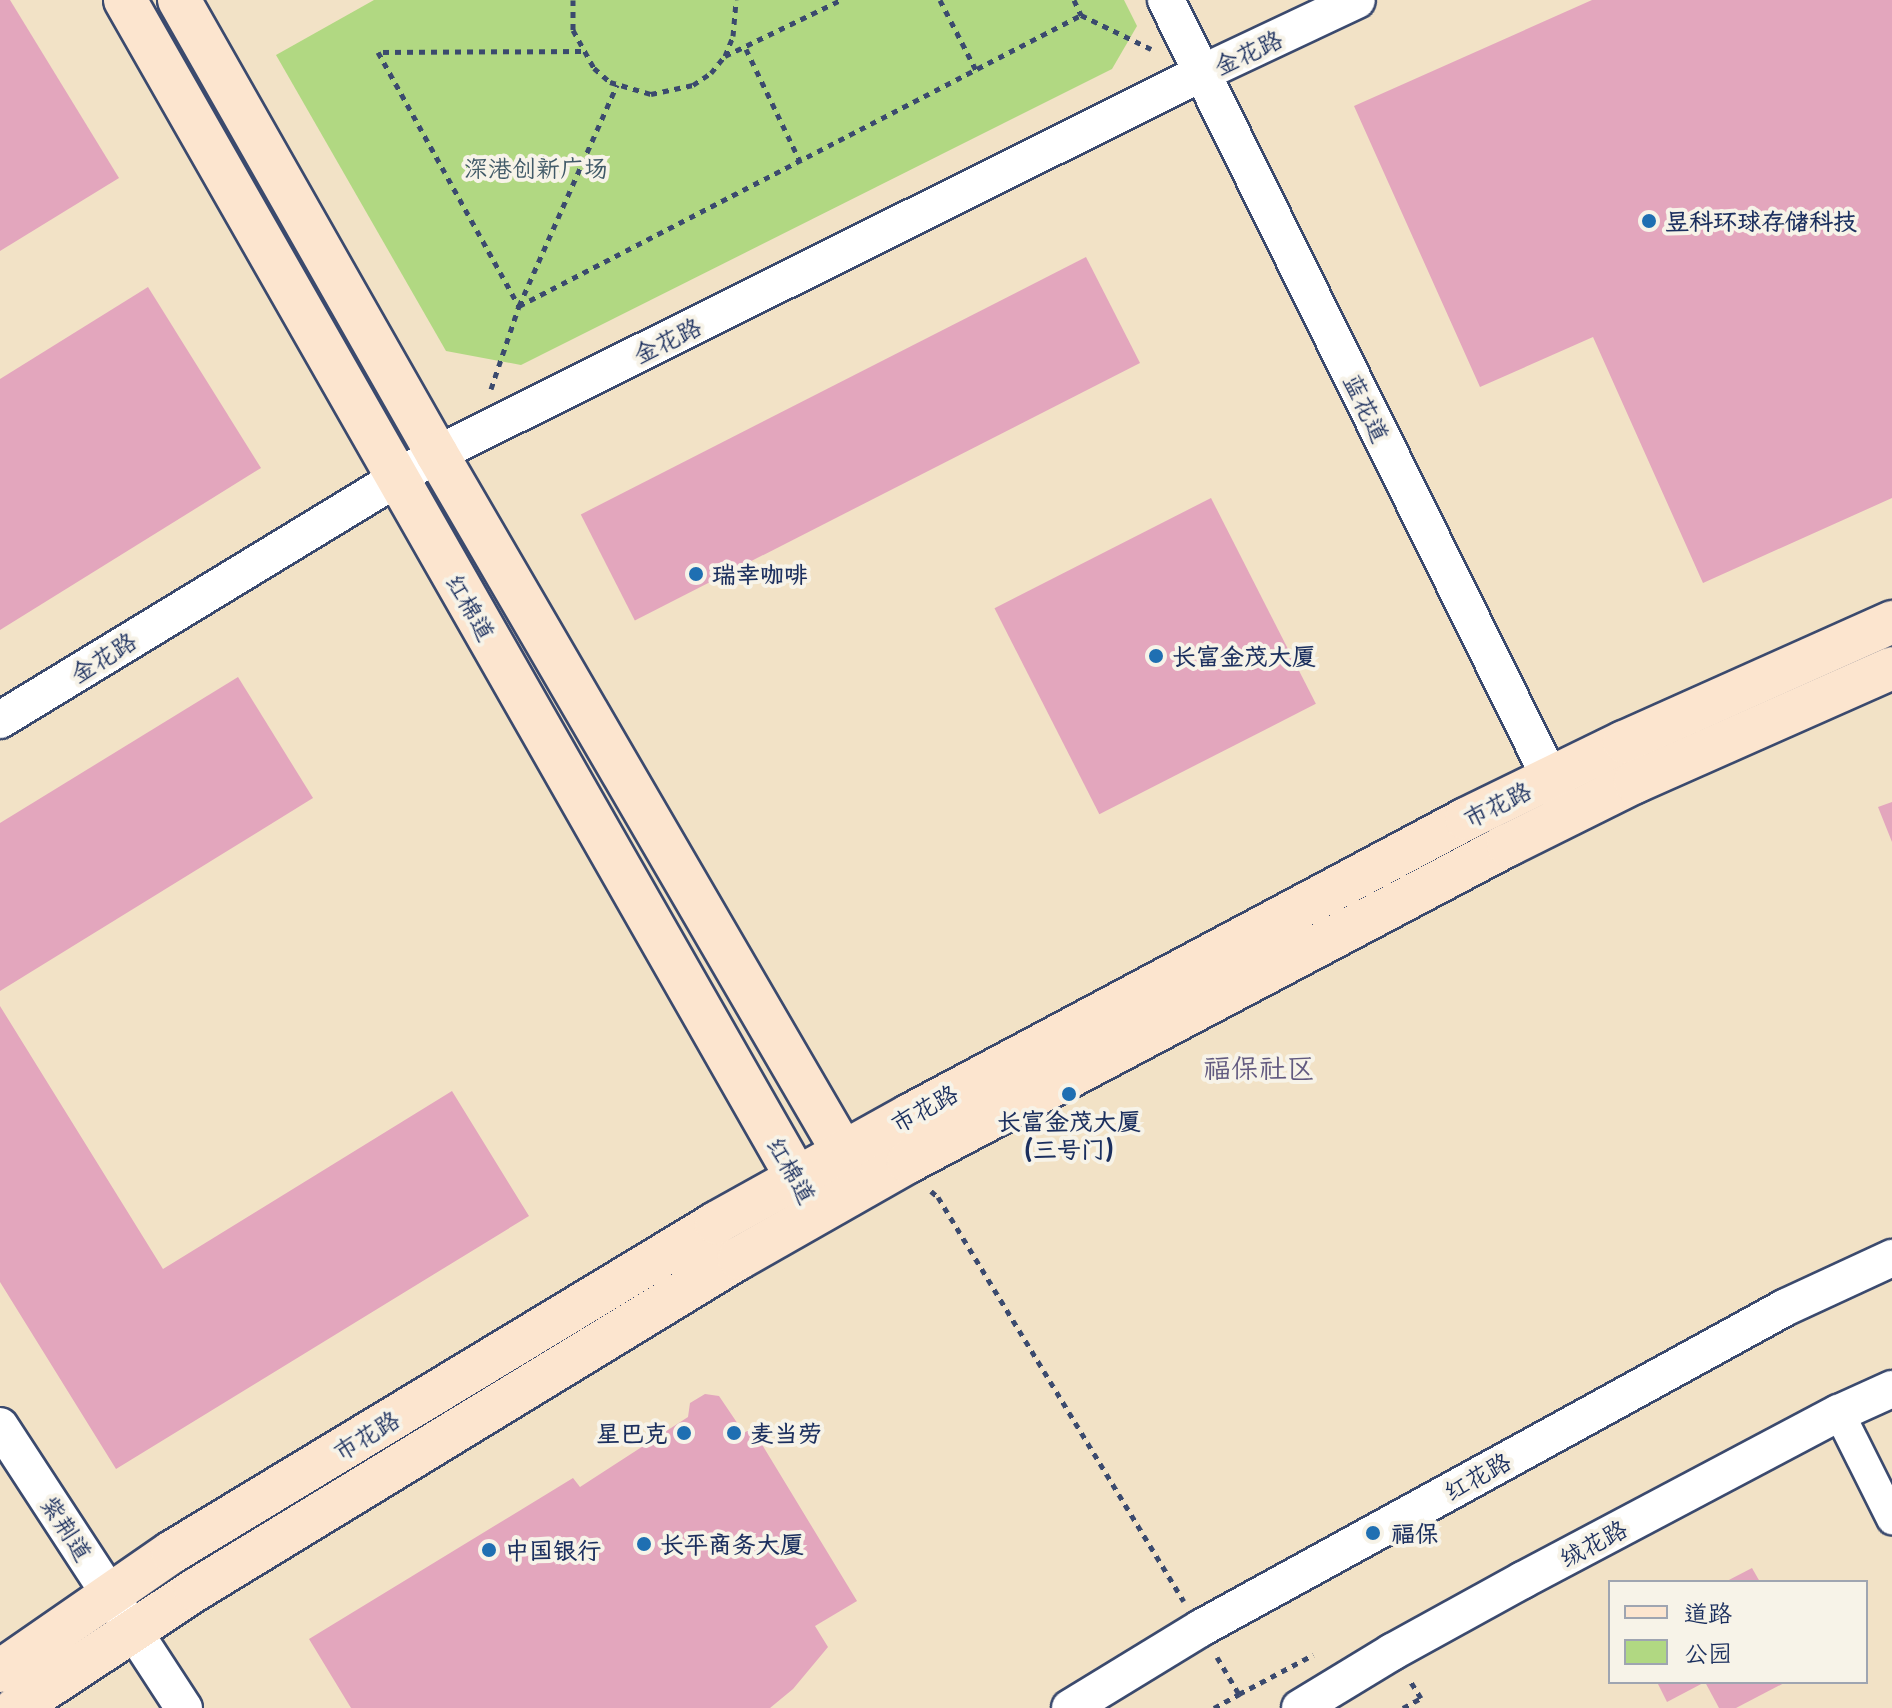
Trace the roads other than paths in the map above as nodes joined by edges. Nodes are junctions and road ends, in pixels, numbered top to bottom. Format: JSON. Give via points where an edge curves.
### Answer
{"nodes":[{"id":1,"x":125,"y":0,"type":"edge"},
{"id":2,"x":179,"y":0,"type":"edge"},
{"id":3,"x":1166,"y":0,"type":"edge"},
{"id":4,"x":1357,"y":0,"type":"edge"},
{"id":5,"x":1202,"y":73,"type":"junction"},
{"id":6,"x":437,"y":454,"type":"junction"},
{"id":7,"x":397,"y":476,"type":"junction"},
{"id":8,"x":1892,"y":622,"type":"edge"},
{"id":9,"x":1892,"y":668,"type":"edge"},
{"id":10,"x":0,"y":720,"type":"edge"},
{"id":11,"x":1550,"y":778,"type":"junction"},
{"id":12,"x":1568,"y":815,"type":"junction"},
{"id":13,"x":854,"y":1170,"type":"junction"},
{"id":14,"x":807,"y":1196,"type":"junction"},
{"id":15,"x":1892,"y":1258,"type":"edge"},
{"id":16,"x":1892,"y":1389,"type":"edge"},
{"id":17,"x":1839,"y":1413,"type":"junction"},
{"id":18,"x":0,"y":1426,"type":"edge"},
{"id":19,"x":1892,"y":1519,"type":"edge"},
{"id":20,"x":110,"y":1595,"type":"junction"},
{"id":21,"x":133,"y":1630,"type":"junction"},
{"id":22,"x":0,"y":1671,"type":"edge"},
{"id":23,"x":16,"y":1708,"type":"edge"},
{"id":24,"x":184,"y":1708,"type":"edge"},
{"id":25,"x":1070,"y":1708,"type":"edge"},
{"id":26,"x":1300,"y":1708,"type":"edge"}],
"edges":[{"from":1,"to":7,"type":"main road","name":"红棉道"},
{"from":2,"to":6,"type":"main road","name":"红棉道"},
{"from":3,"to":5,"type":"street","name":"蓝花道"},
{"from":4,"to":5,"type":"street","name":"金花路"},
{"from":5,"to":6,"type":"street","name":"金花路"},
{"from":5,"to":11,"type":"street","name":"蓝花道"},
{"from":6,"to":7,"type":"street","name":"金花路"},
{"from":6,"to":13,"type":"main road","name":"红棉道"},
{"from":7,"to":10,"type":"street","name":"金花路"},
{"from":7,"to":14,"type":"main road","name":"红棉道"},
{"from":8,"to":11,"type":"main road","name":"市花路"},
{"from":9,"to":12,"type":"main road","name":"市花路"},
{"from":11,"to":12,"type":"street","name":"蓝花道"},
{"from":11,"to":13,"type":"main road","name":"市花路","via":[[1466,819]]},
{"from":12,"to":13,"type":"main road","name":"市花路","via":[[908,1162]]},
{"from":13,"to":14,"type":"main road","name":"市花路"},
{"from":14,"to":20,"type":"main road","name":"市花路","via":[[716,1223],[172,1552]]},
{"from":14,"to":21,"type":"main road","name":"市花路"},
{"from":15,"to":25,"type":"street","name":"红花路","via":[[1786,1307],[1201,1628]]},
{"from":16,"to":17,"type":"street","name":"绒花路"},
{"from":17,"to":19,"type":"street"},
{"from":17,"to":26,"type":"street","name":"绒花路","via":[[1392,1652]]},
{"from":18,"to":20,"type":"street","name":"紫荆道"},
{"from":20,"to":21,"type":"street","name":"紫荆道"},
{"from":20,"to":22,"type":"main road","name":"市花路"},
{"from":21,"to":23,"type":"main road","name":"市花路"},
{"from":21,"to":24,"type":"street","name":"紫荆道"}]}
